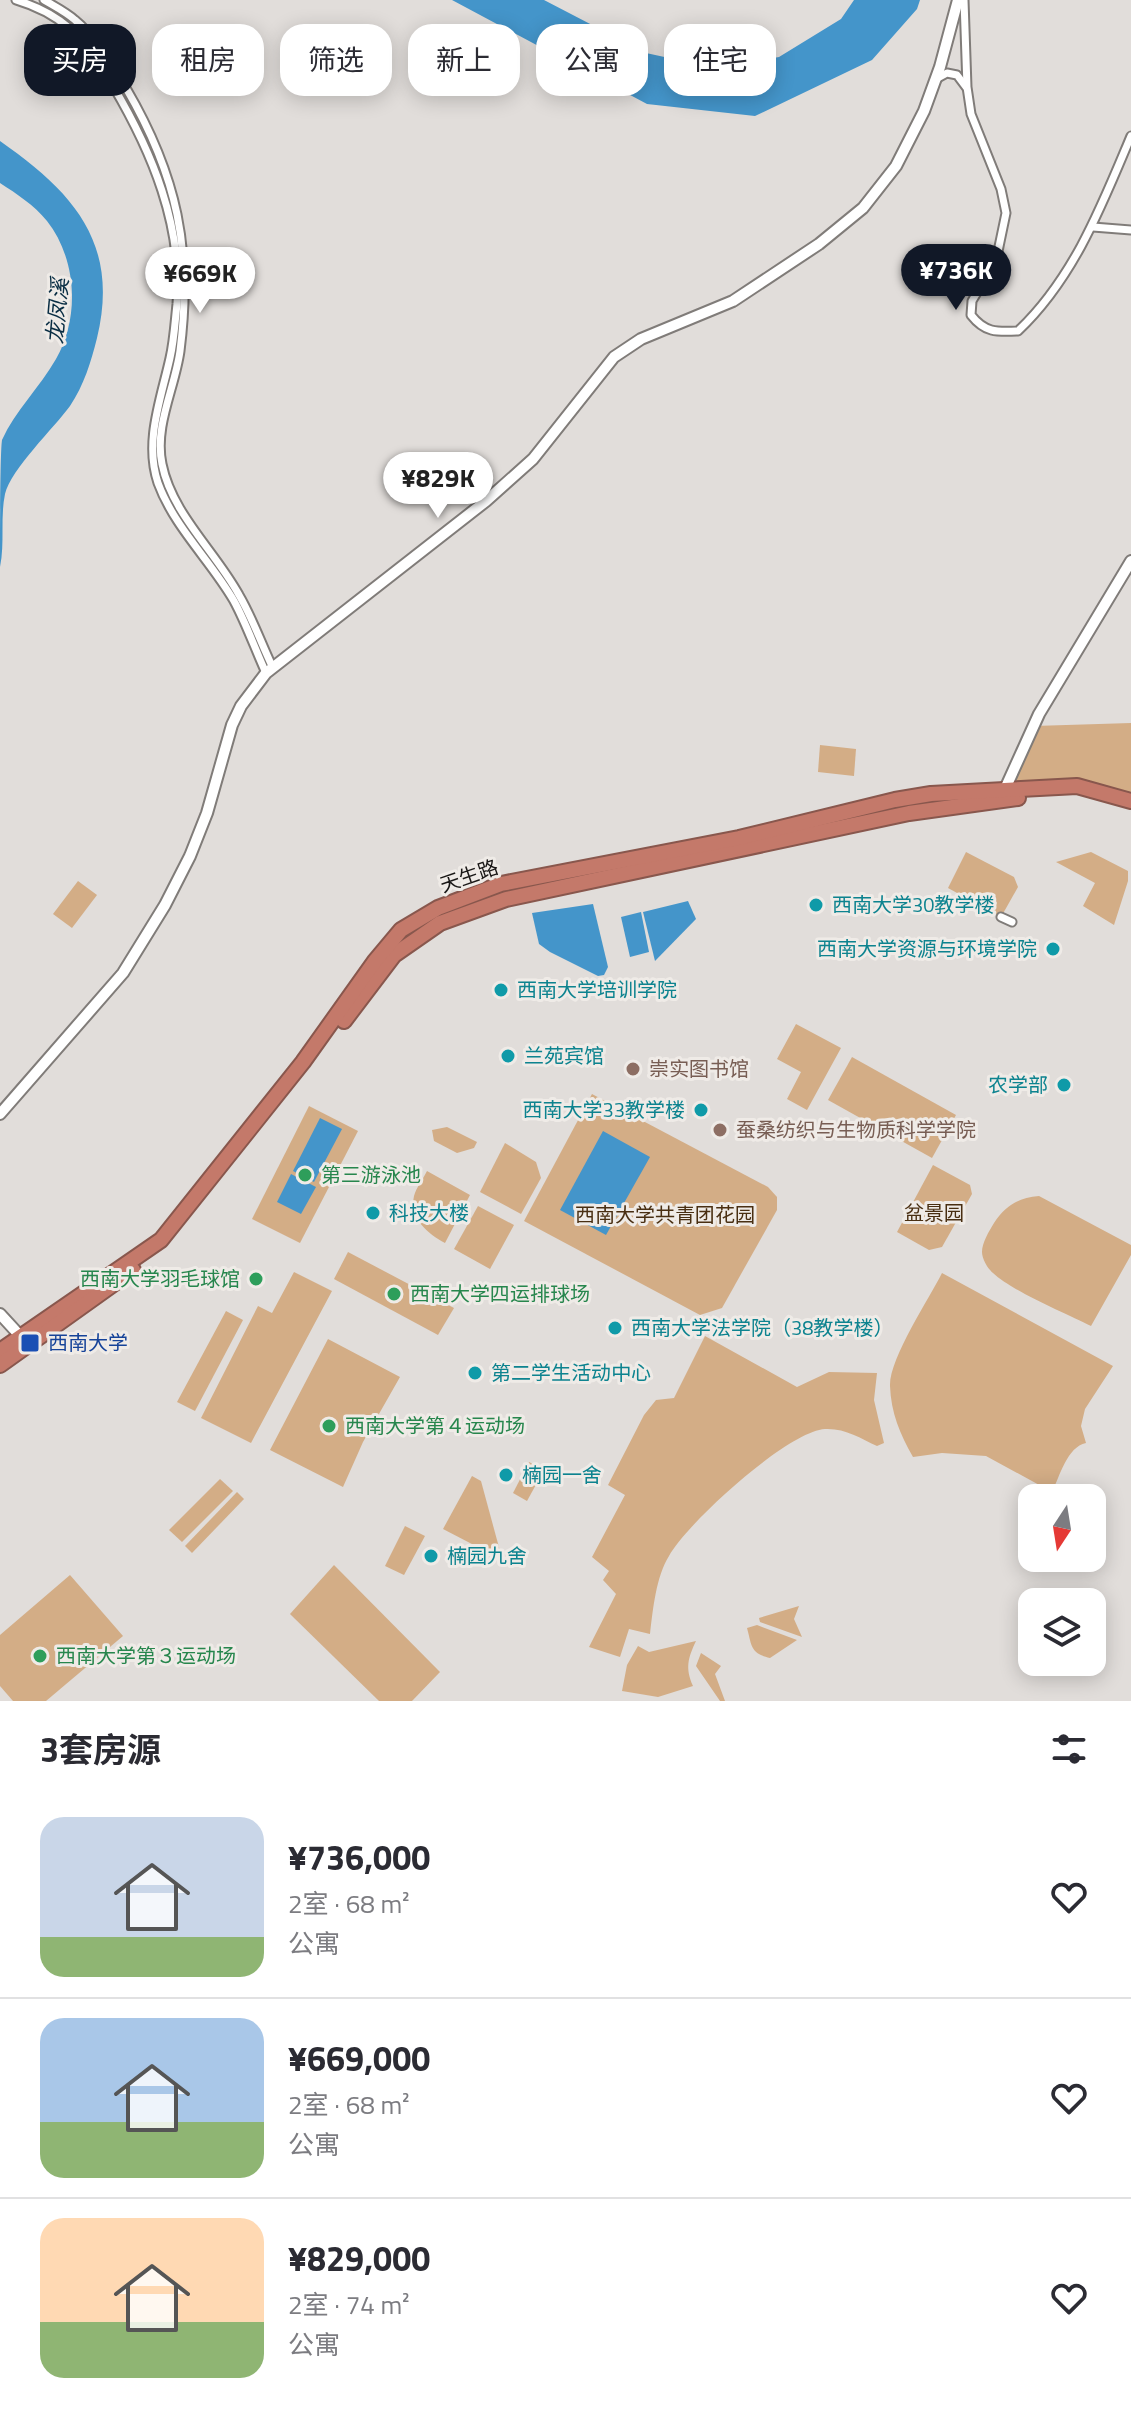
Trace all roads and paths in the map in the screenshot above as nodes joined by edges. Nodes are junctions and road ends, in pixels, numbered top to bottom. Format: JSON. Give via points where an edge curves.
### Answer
{"nodes":[{"id":1,"x":16,"y":0,"type":"edge"},
{"id":2,"x":44,"y":0,"type":"edge"},
{"id":3,"x":958,"y":0,"type":"edge"},
{"id":4,"x":964,"y":0,"type":"edge"},
{"id":5,"x":936,"y":79,"type":"junction"},
{"id":6,"x":967,"y":87,"type":"junction"},
{"id":7,"x":1131,"y":136,"type":"edge"},
{"id":8,"x":1093,"y":227,"type":"junction"},
{"id":9,"x":1131,"y":230,"type":"edge"},
{"id":10,"x":1131,"y":561,"type":"edge"},
{"id":11,"x":269,"y":670,"type":"junction"},
{"id":12,"x":1005,"y":789,"type":"junction"},
{"id":13,"x":1131,"y":801,"type":"edge"},
{"id":14,"x":1131,"y":811,"type":"edge"},
{"id":15,"x":1001,"y":917,"type":"dead end"},
{"id":16,"x":1012,"y":922,"type":"dead end"},
{"id":17,"x":0,"y":1114,"type":"edge"},
{"id":18,"x":0,"y":1314,"type":"edge"},
{"id":19,"x":24,"y":1340,"type":"junction"},
{"id":20,"x":0,"y":1351,"type":"edge"},
{"id":21,"x":0,"y":1365,"type":"edge"}],
"edges":[{"from":1,"to":11,"type":"street","via":[[41,8],[72,29],[103,70],[149,153],[174,247],[177,301],[153,428],[158,483],[234,600]]},
{"from":2,"to":11,"type":"street","via":[[76,21],[111,64],[158,149],[173,190],[186,301],[161,431],[161,459],[181,509],[239,594]]},
{"from":3,"to":5,"type":"street"},
{"from":4,"to":6,"type":"street"},
{"from":5,"to":6,"type":"street","via":[[957,75]]},
{"from":5,"to":11,"type":"street","via":[[896,166],[863,208],[733,301],[641,339],[614,357],[533,459],[438,541]]},
{"from":6,"to":8,"type":"street","via":[[971,114],[1006,213],[996,261],[972,301],[971,315],[980,327],[1018,331],[1040,311]]},
{"from":7,"to":8,"type":"street"},
{"from":8,"to":9,"type":"street"},
{"from":10,"to":12,"type":"street","via":[[1039,714]]},
{"from":11,"to":17,"type":"street","via":[[232,725],[207,813],[165,905],[123,973]]},
{"from":12,"to":13,"type":"highway","name":"天生路","via":[[1077,786]]},
{"from":12,"to":19,"type":"highway","name":"天生路","via":[[895,800],[739,838],[501,884],[438,908],[401,930],[375,961],[303,1062],[161,1240]]},
{"from":14,"to":19,"type":"highway","name":"天生路","via":[[1077,795],[909,813],[506,899],[440,923],[394,955],[169,1246]]},
{"from":15,"to":16,"type":"street"},
{"from":18,"to":19,"type":"street"},
{"from":19,"to":20,"type":"highway","name":"天生路"},
{"from":19,"to":21,"type":"highway","name":"天生路"}]}
